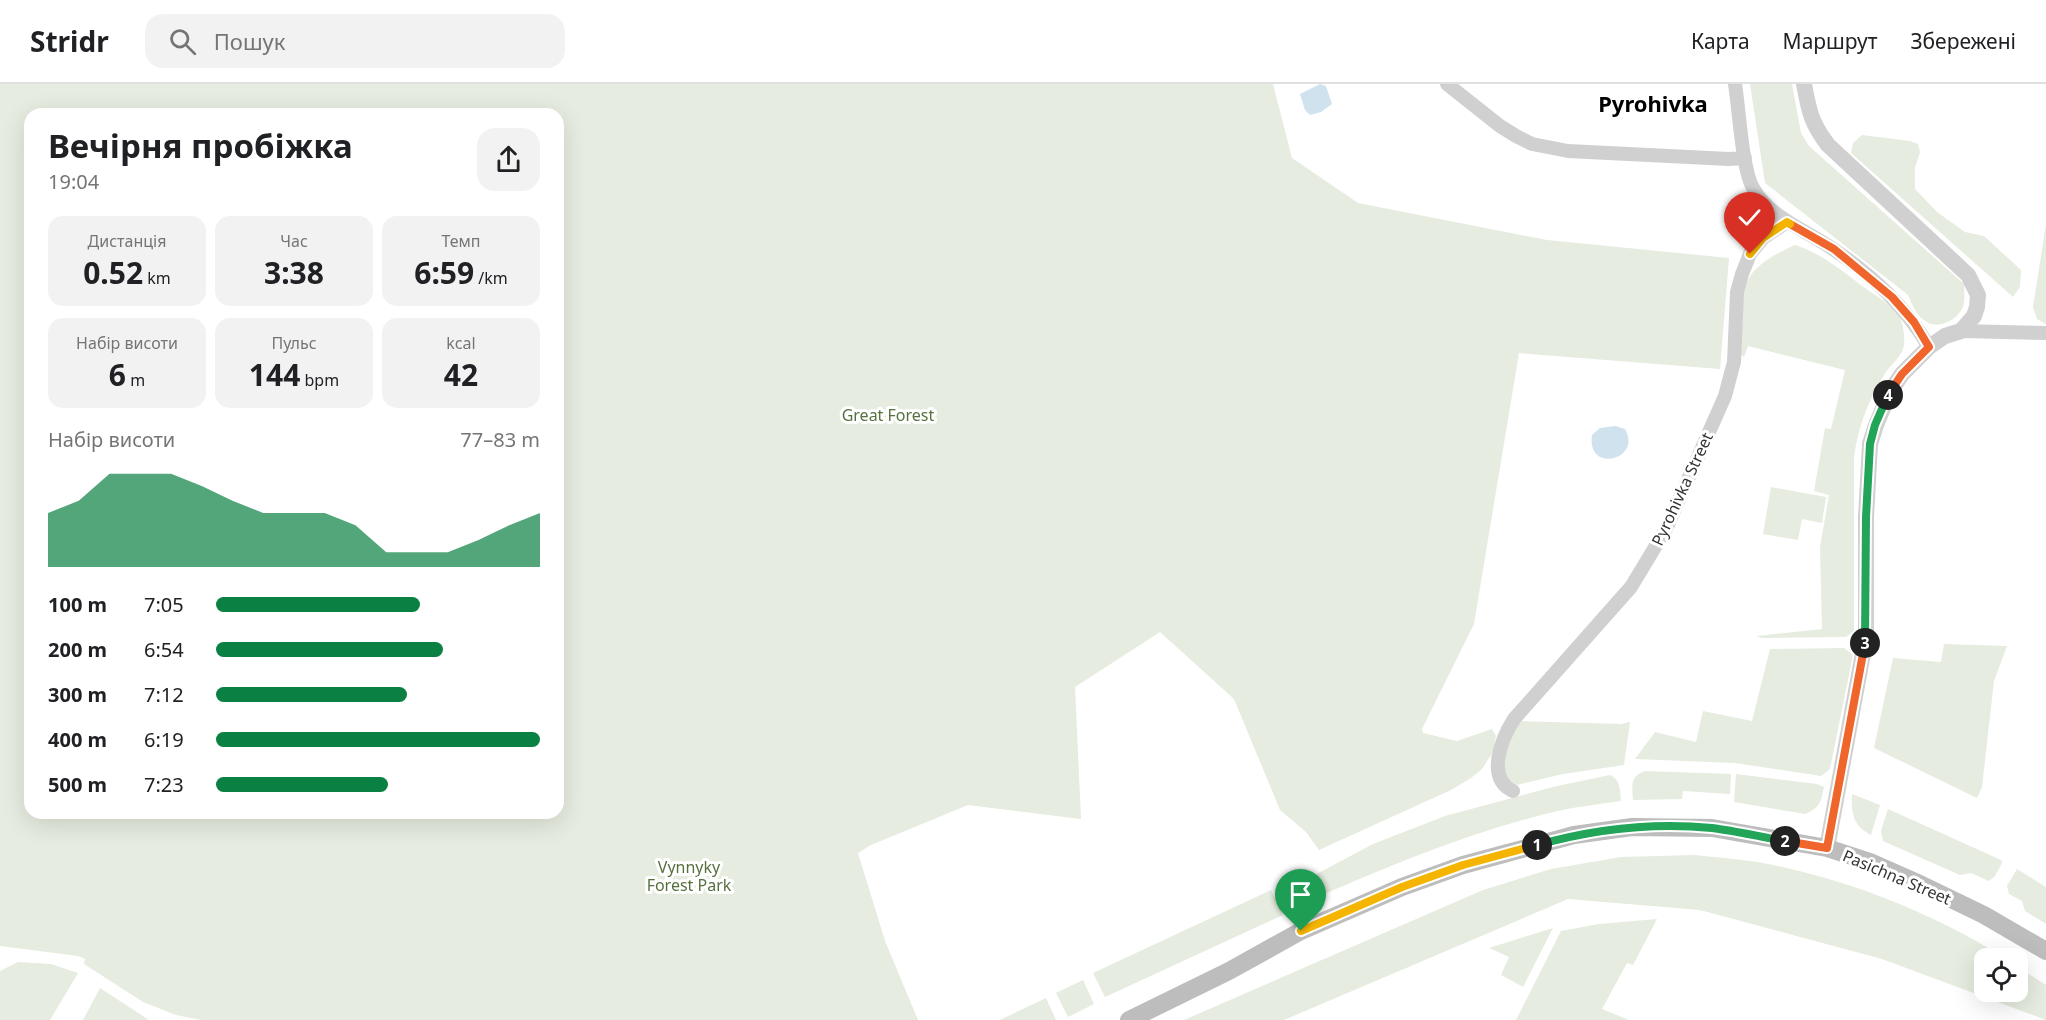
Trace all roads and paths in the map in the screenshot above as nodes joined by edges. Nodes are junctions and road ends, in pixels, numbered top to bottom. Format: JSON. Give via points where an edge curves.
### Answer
{"nodes":[{"id":1,"x":1447,"y":84,"type":"edge"},
{"id":2,"x":1736,"y":84,"type":"edge"},
{"id":3,"x":1804,"y":84,"type":"edge"},
{"id":4,"x":1745,"y":158,"type":"junction"},
{"id":5,"x":1787,"y":222,"type":"junction"},
{"id":6,"x":1961,"y":331,"type":"junction"},
{"id":7,"x":2046,"y":333,"type":"edge"},
{"id":8,"x":1929,"y":347,"type":"junction"},
{"id":9,"x":1513,"y":791,"type":"dead end"},
{"id":10,"x":1827,"y":848,"type":"junction"},
{"id":11,"x":2046,"y":951,"type":"edge"},
{"id":12,"x":1129,"y":1020,"type":"edge"}],
"edges":[{"from":1,"to":4,"type":"street","via":[[1500,126],[1532,144],[1568,151]]},
{"from":2,"to":4,"type":"street"},
{"from":3,"to":6,"type":"street","via":[[1809,114],[1828,145],[1968,275],[1978,295],[1977,307]]},
{"from":4,"to":5,"type":"street","via":[[1752,187]]},
{"from":5,"to":8,"type":"street","via":[[1834,249],[1892,297]]},
{"from":5,"to":9,"type":"street","name":"Pyrohivka Street","via":[[1763,238],[1750,254],[1742,274],[1737,292],[1734,362],[1725,396],[1666,529],[1631,587],[1506,731],[1498,773]]},
{"from":6,"to":7,"type":"street"},
{"from":6,"to":8,"type":"street"},
{"from":8,"to":10,"type":"street","via":[[1890,392],[1870,444],[1866,637]]},
{"from":10,"to":11,"type":"main road","name":"Pasichna Street","via":[[1922,885]]},
{"from":10,"to":12,"type":"main road","name":"Pasichna Street","via":[[1701,828],[1632,827],[1574,835],[1463,865],[1402,887],[1301,931]]}]}
